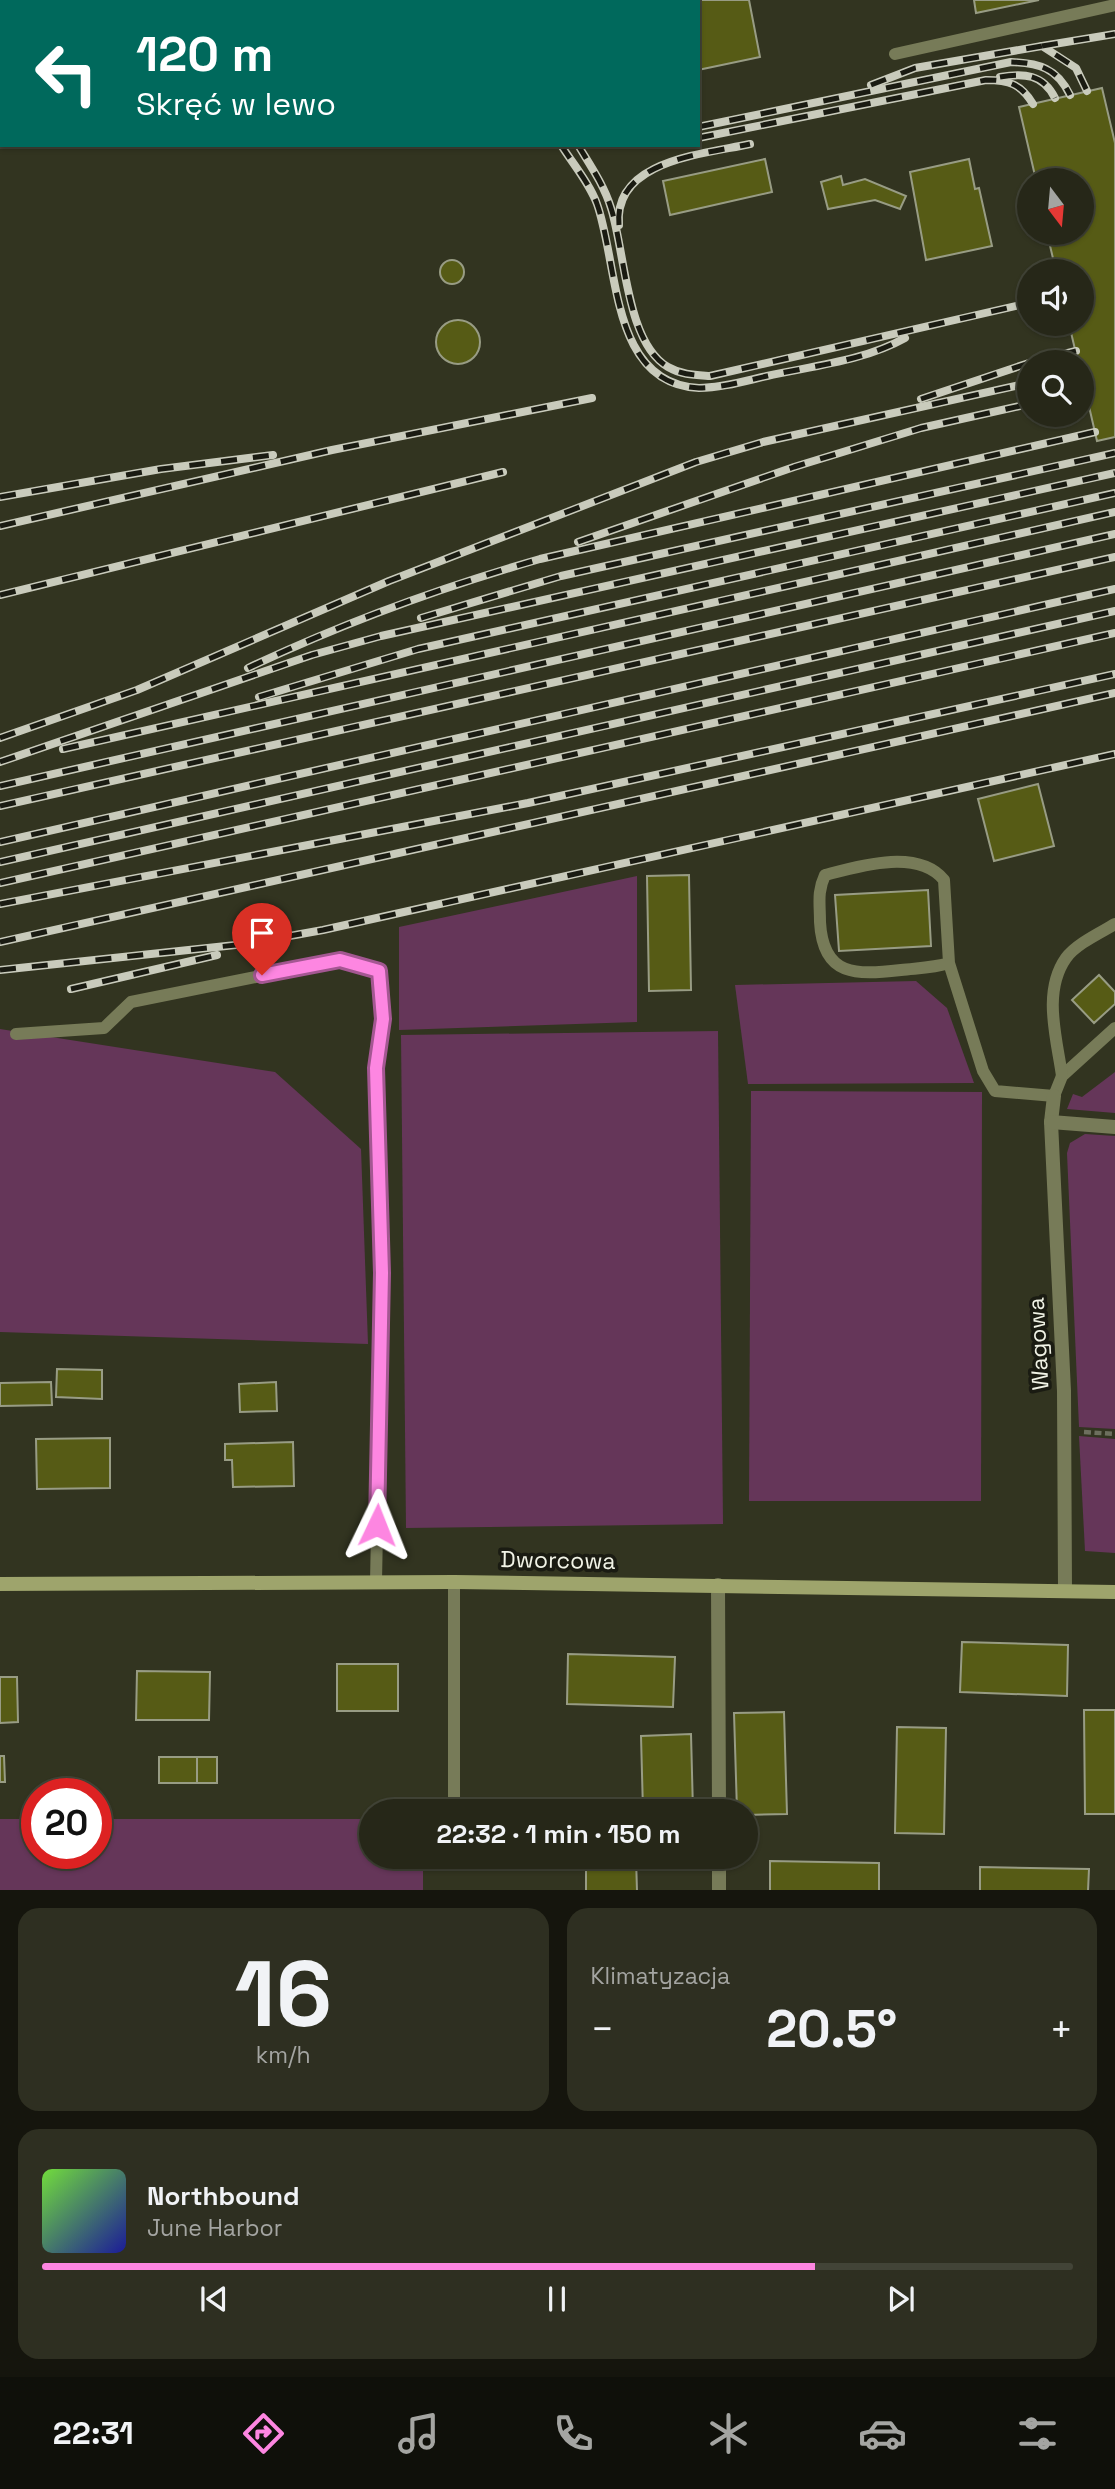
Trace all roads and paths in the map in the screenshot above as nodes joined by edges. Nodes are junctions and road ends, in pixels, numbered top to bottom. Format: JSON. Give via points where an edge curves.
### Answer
{"nodes":[{"id":1,"x":1115,"y":5,"type":"edge"},
{"id":2,"x":895,"y":54,"type":"dead end"},
{"id":3,"x":1115,"y":924,"type":"edge"},
{"id":4,"x":949,"y":963,"type":"junction"},
{"id":5,"x":1115,"y":1028,"type":"edge"},
{"id":6,"x":16,"y":1034,"type":"dead end"},
{"id":7,"x":1062,"y":1076,"type":"junction"},
{"id":8,"x":1054,"y":1096,"type":"junction"},
{"id":9,"x":1051,"y":1122,"type":"junction"},
{"id":10,"x":1115,"y":1127,"type":"edge"},
{"id":11,"x":1064,"y":1430,"type":"junction"},
{"id":12,"x":1115,"y":1434,"type":"edge"},
{"id":13,"x":376,"y":1582,"type":"junction"},
{"id":14,"x":454,"y":1582,"type":"junction"},
{"id":15,"x":0,"y":1584,"type":"edge"},
{"id":16,"x":718,"y":1585,"type":"junction"},
{"id":17,"x":1065,"y":1590,"type":"junction"},
{"id":18,"x":1115,"y":1592,"type":"edge"},
{"id":19,"x":454,"y":1799,"type":"edge"},
{"id":20,"x":719,"y":1799,"type":"edge"},
{"id":21,"x":719,"y":1869,"type":"edge"},
{"id":22,"x":719,"y":1890,"type":"edge"}],
"edges":[{"from":1,"to":2,"type":"lane"},
{"from":3,"to":7,"type":"lane","via":[[1066,957],[1055,982],[1053,1009]]},
{"from":4,"to":4,"type":"lane","via":[[944,880],[936,870],[908,862],[857,866],[825,875],[817,892],[821,944],[843,970],[867,974]]},
{"from":4,"to":8,"type":"lane","via":[[983,1071],[995,1091]]},
{"from":5,"to":7,"type":"lane"},
{"from":6,"to":13,"type":"lane","via":[[104,1028],[131,1002],[340,960],[379,971],[383,1019],[376,1068],[382,1287]]},
{"from":7,"to":8,"type":"lane"},
{"from":8,"to":9,"type":"street","name":"Wagowa"},
{"from":9,"to":10,"type":"street"},
{"from":9,"to":11,"type":"street","name":"Wagowa"},
{"from":11,"to":12,"type":"path"},
{"from":11,"to":17,"type":"street","name":"Wagowa"},
{"from":13,"to":14,"type":"main road","name":"Dworcowa"},
{"from":13,"to":15,"type":"main road","name":"Dworcowa"},
{"from":14,"to":16,"type":"main road","name":"Dworcowa"},
{"from":14,"to":19,"type":"lane"},
{"from":16,"to":17,"type":"main road","name":"Dworcowa"},
{"from":16,"to":20,"type":"street"},
{"from":17,"to":18,"type":"main road","name":"Dworcowa"},
{"from":21,"to":22,"type":"street"}]}
